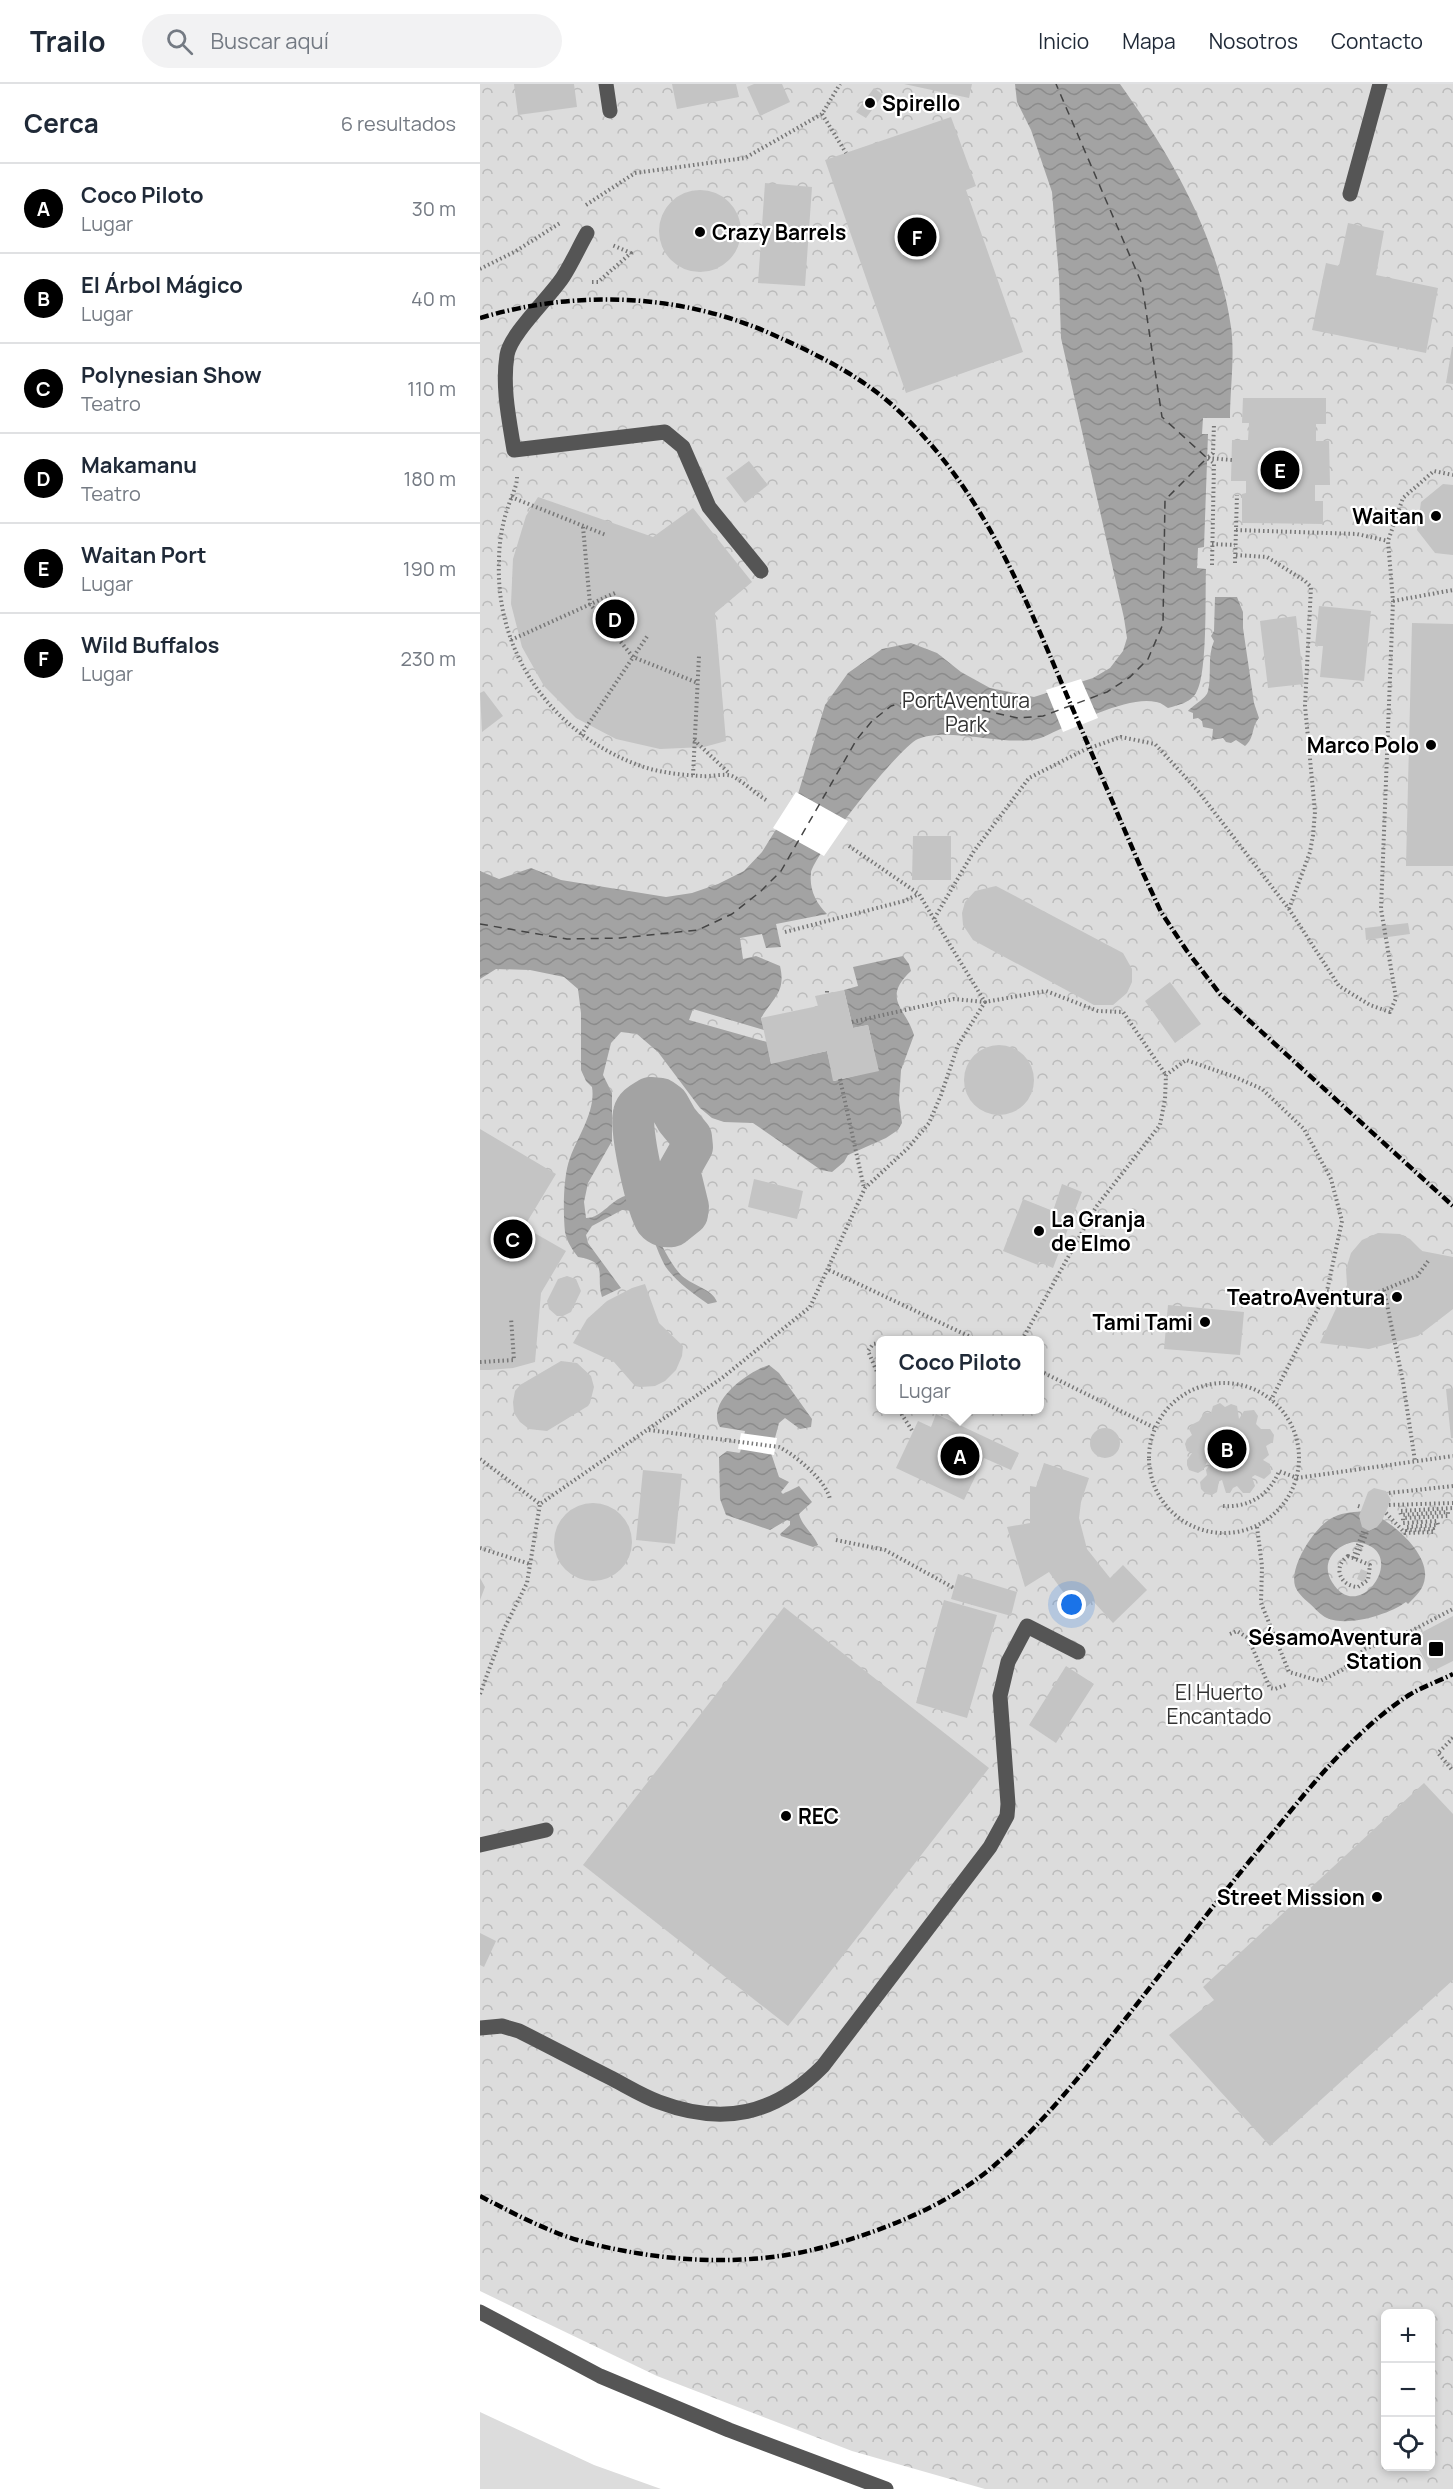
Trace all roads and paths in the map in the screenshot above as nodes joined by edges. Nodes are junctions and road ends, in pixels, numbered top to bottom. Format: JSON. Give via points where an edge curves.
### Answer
{"nodes":[{"id":1,"x":606,"y":84,"type":"edge"},
{"id":2,"x":840,"y":84,"type":"edge"},
{"id":3,"x":1380,"y":84,"type":"edge"},
{"id":4,"x":610,"y":111,"type":"dead end"},
{"id":5,"x":822,"y":114,"type":"junction"},
{"id":6,"x":846,"y":153,"type":"dead end"},
{"id":7,"x":1350,"y":194,"type":"dead end"},
{"id":8,"x":586,"y":206,"type":"dead end"},
{"id":9,"x":566,"y":219,"type":"dead end"},
{"id":10,"x":587,"y":233,"type":"dead end"},
{"id":11,"x":480,"y":269,"type":"edge"},
{"id":12,"x":1214,"y":424,"type":"dead end"},
{"id":13,"x":514,"y":450,"type":"junction"},
{"id":14,"x":1207,"y":458,"type":"junction"},
{"id":15,"x":1232,"y":460,"type":"dead end"},
{"id":16,"x":1453,"y":475,"type":"edge"},
{"id":17,"x":1237,"y":495,"type":"dead end"},
{"id":18,"x":511,"y":497,"type":"junction"},
{"id":19,"x":584,"y":527,"type":"junction"},
{"id":20,"x":1236,"y":530,"type":"junction"},
{"id":21,"x":606,"y":535,"type":"dead end"},
{"id":22,"x":1388,"y":541,"type":"junction"},
{"id":23,"x":1212,"y":544,"type":"junction"},
{"id":24,"x":1236,"y":545,"type":"junction"},
{"id":25,"x":1236,"y":555,"type":"junction"},
{"id":26,"x":1235,"y":563,"type":"dead end"},
{"id":27,"x":1212,"y":565,"type":"dead end"},
{"id":28,"x":761,"y":571,"type":"dead end"},
{"id":29,"x":1453,"y":590,"type":"edge"},
{"id":30,"x":615,"y":593,"type":"dead end"},
{"id":31,"x":1393,"y":601,"type":"junction"},
{"id":32,"x":590,"y":604,"type":"junction"},
{"id":33,"x":648,"y":635,"type":"dead end"},
{"id":34,"x":511,"y":640,"type":"junction"},
{"id":35,"x":699,"y":656,"type":"dead end"},
{"id":36,"x":633,"y":657,"type":"junction"},
{"id":37,"x":698,"y":683,"type":"junction"},
{"id":38,"x":581,"y":735,"type":"junction"},
{"id":39,"x":693,"y":740,"type":"junction"},
{"id":40,"x":731,"y":775,"type":"junction"},
{"id":41,"x":693,"y":776,"type":"junction"},
{"id":42,"x":766,"y":800,"type":"dead end"},
{"id":43,"x":849,"y":846,"type":"dead end"},
{"id":44,"x":919,"y":894,"type":"junction"},
{"id":45,"x":1289,"y":909,"type":"junction"},
{"id":46,"x":934,"y":919,"type":"junction"},
{"id":47,"x":785,"y":932,"type":"dead end"},
{"id":48,"x":985,"y":1002,"type":"junction"},
{"id":49,"x":852,"y":1023,"type":"dead end"},
{"id":50,"x":1166,"y":1076,"type":"junction"},
{"id":51,"x":840,"y":1079,"type":"dead end"},
{"id":52,"x":865,"y":1188,"type":"junction"},
{"id":53,"x":1429,"y":1260,"type":"dead end"},
{"id":54,"x":829,"y":1270,"type":"junction"},
{"id":55,"x":1384,"y":1290,"type":"junction"},
{"id":56,"x":1327,"y":1291,"type":"junction"},
{"id":57,"x":511,"y":1318,"type":"dead end"},
{"id":58,"x":967,"y":1335,"type":"edge"},
{"id":59,"x":1025,"y":1336,"type":"edge"},
{"id":60,"x":876,"y":1344,"type":"edge"},
{"id":61,"x":480,"y":1362,"type":"edge"},
{"id":62,"x":876,"y":1370,"type":"edge"},
{"id":63,"x":1044,"y":1373,"type":"edge"},
{"id":64,"x":1271,"y":1400,"type":"junction"},
{"id":65,"x":902,"y":1414,"type":"edge"},
{"id":66,"x":1155,"y":1428,"type":"junction"},
{"id":67,"x":649,"y":1430,"type":"junction"},
{"id":68,"x":913,"y":1432,"type":"dead end"},
{"id":69,"x":1453,"y":1456,"type":"edge"},
{"id":70,"x":480,"y":1459,"type":"edge"},
{"id":71,"x":1415,"y":1461,"type":"junction"},
{"id":72,"x":1297,"y":1478,"type":"junction"},
{"id":73,"x":1453,"y":1486,"type":"edge"},
{"id":74,"x":1389,"y":1493,"type":"dead end"},
{"id":75,"x":830,"y":1500,"type":"dead end"},
{"id":76,"x":1453,"y":1503,"type":"edge"},
{"id":77,"x":540,"y":1504,"type":"junction"},
{"id":78,"x":1389,"y":1504,"type":"dead end"},
{"id":79,"x":1223,"y":1506,"type":"dead end"},
{"id":80,"x":1453,"y":1508,"type":"edge"},
{"id":81,"x":1386,"y":1513,"type":"dead end"},
{"id":82,"x":1257,"y":1527,"type":"junction"},
{"id":83,"x":1366,"y":1530,"type":"dead end"},
{"id":84,"x":836,"y":1540,"type":"dead end"},
{"id":85,"x":480,"y":1548,"type":"edge"},
{"id":86,"x":1354,"y":1559,"type":"junction"},
{"id":87,"x":530,"y":1564,"type":"junction"},
{"id":88,"x":954,"y":1588,"type":"dead end"},
{"id":89,"x":1453,"y":1609,"type":"edge"},
{"id":90,"x":1230,"y":1634,"type":"dead end"},
{"id":91,"x":1078,"y":1652,"type":"dead end"},
{"id":92,"x":1288,"y":1684,"type":"dead end"},
{"id":93,"x":480,"y":1694,"type":"edge"},
{"id":94,"x":1453,"y":1738,"type":"edge"},
{"id":95,"x":1453,"y":1771,"type":"edge"},
{"id":96,"x":546,"y":1830,"type":"dead end"},
{"id":97,"x":480,"y":1845,"type":"edge"},
{"id":98,"x":480,"y":2028,"type":"edge"},
{"id":99,"x":480,"y":2312,"type":"edge"},
{"id":100,"x":886,"y":2489,"type":"edge"}],
"edges":[{"from":1,"to":4,"type":"lane"},
{"from":2,"to":5,"type":"path"},
{"from":3,"to":7,"type":"lane"},
{"from":5,"to":6,"type":"path"},
{"from":5,"to":8,"type":"path","via":[[745,158],[635,173]]},
{"from":9,"to":11,"type":"path"},
{"from":10,"to":13,"type":"lane","via":[[563,277],[518,333],[507,353],[506,399]]},
{"from":12,"to":14,"type":"path","via":[[1214,453]]},
{"from":13,"to":18,"type":"path","via":[[517,483]]},
{"from":13,"to":28,"type":"lane","via":[[665,432],[683,447],[709,507]]},
{"from":14,"to":15,"type":"path"},
{"from":14,"to":23,"type":"path","via":[[1214,463]]},
{"from":16,"to":22,"type":"path","via":[[1434,471],[1403,498]]},
{"from":17,"to":20,"type":"path"},
{"from":18,"to":19,"type":"path"},
{"from":18,"to":34,"type":"path","via":[[499,562],[500,590]]},
{"from":19,"to":21,"type":"path"},
{"from":19,"to":32,"type":"path"},
{"from":20,"to":22,"type":"path","via":[[1357,534]]},
{"from":20,"to":24,"type":"path"},
{"from":22,"to":31,"type":"path"},
{"from":23,"to":24,"type":"path"},
{"from":23,"to":27,"type":"path"},
{"from":24,"to":25,"type":"path"},
{"from":25,"to":26,"type":"path"},
{"from":25,"to":45,"type":"path","via":[[1267,557],[1311,587],[1305,705],[1315,812],[1310,852]]},
{"from":29,"to":31,"type":"path"},
{"from":30,"to":32,"type":"path"},
{"from":31,"to":45,"type":"path","via":[[1381,909],[1396,998],[1390,1012],[1370,1005],[1340,986]]},
{"from":32,"to":34,"type":"path"},
{"from":32,"to":36,"type":"path"},
{"from":33,"to":36,"type":"path"},
{"from":34,"to":38,"type":"path","via":[[539,691]]},
{"from":35,"to":37,"type":"path"},
{"from":36,"to":37,"type":"path"},
{"from":36,"to":38,"type":"path"},
{"from":37,"to":39,"type":"path"},
{"from":38,"to":41,"type":"path","via":[[632,762]]},
{"from":39,"to":40,"type":"path"},
{"from":39,"to":41,"type":"path"},
{"from":40,"to":41,"type":"path"},
{"from":40,"to":42,"type":"path"},
{"from":43,"to":44,"type":"path"},
{"from":44,"to":46,"type":"path"},
{"from":44,"to":47,"type":"path"},
{"from":45,"to":46,"type":"path","via":[[1155,744],[1121,737],[1084,750],[1029,778],[974,851]]},
{"from":46,"to":48,"type":"path"},
{"from":48,"to":49,"type":"path","via":[[954,999]]},
{"from":48,"to":50,"type":"path","via":[[1046,991],[1098,1011],[1123,1012]]},
{"from":48,"to":52,"type":"path","via":[[958,1045],[929,1123]]},
{"from":50,"to":56,"type":"path","via":[[1186,1059],[1235,1077],[1262,1089],[1304,1129],[1331,1179],[1342,1221]]},
{"from":50,"to":59,"type":"path","via":[[1160,1125],[1096,1207]]},
{"from":51,"to":52,"type":"path"},
{"from":52,"to":54,"type":"path"},
{"from":53,"to":55,"type":"path","via":[[1417,1276]]},
{"from":54,"to":58,"type":"path"},
{"from":54,"to":67,"type":"path","via":[[810,1307]]},
{"from":55,"to":56,"type":"path","via":[[1362,1299]]},
{"from":55,"to":71,"type":"path"},
{"from":56,"to":64,"type":"path"},
{"from":57,"to":61,"type":"path","via":[[514,1360]]},
{"from":60,"to":62,"type":"path","via":[[868,1351]]},
{"from":63,"to":66,"type":"path"},
{"from":64,"to":66,"type":"path","via":[[1232,1383],[1211,1383],[1172,1402]]},
{"from":64,"to":72,"type":"path","via":[[1296,1435],[1300,1456]]},
{"from":65,"to":68,"type":"path"},
{"from":66,"to":82,"type":"path","via":[[1148,1460],[1151,1482],[1175,1517],[1215,1534]]},
{"from":67,"to":75,"type":"path","via":[[779,1447],[803,1463]]},
{"from":67,"to":77,"type":"path"},
{"from":69,"to":71,"type":"path"},
{"from":70,"to":77,"type":"path"},
{"from":71,"to":72,"type":"path"},
{"from":72,"to":79,"type":"path","via":[[1279,1471],[1258,1497],[1237,1506]]},
{"from":72,"to":82,"type":"path","via":[[1275,1514]]},
{"from":73,"to":74,"type":"path"},
{"from":76,"to":78,"type":"path"},
{"from":77,"to":87,"type":"path"},
{"from":80,"to":81,"type":"path","via":[[1400,1511],[1401,1515],[1448,1512],[1448,1516],[1403,1518],[1403,1523],[1437,1521],[1438,1525],[1406,1527],[1434,1532],[1405,1533]]},
{"from":82,"to":89,"type":"path","via":[[1261,1603],[1289,1672],[1320,1681],[1342,1670],[1365,1649]]},
{"from":83,"to":86,"type":"path"},
{"from":84,"to":88,"type":"path","via":[[885,1550]]},
{"from":85,"to":87,"type":"path"},
{"from":86,"to":86,"type":"path","via":[[1348,1556],[1339,1571],[1341,1580],[1358,1587],[1368,1580],[1371,1568]]},
{"from":87,"to":93,"type":"path","via":[[527,1583],[504,1629]]},
{"from":90,"to":92,"type":"path","via":[[1237,1631],[1248,1638],[1270,1688]]},
{"from":91,"to":98,"type":"lane","via":[[1027,1626],[1008,1662],[1000,1696],[1007,1816],[990,1847],[823,2066],[789,2096],[759,2109],[719,2115],[688,2111],[657,2102],[519,2031],[502,2026]]},
{"from":94,"to":95,"type":"path","via":[[1438,1753]]},
{"from":96,"to":97,"type":"lane"},
{"from":99,"to":100,"type":"lane","via":[[600,2376]]}]}
